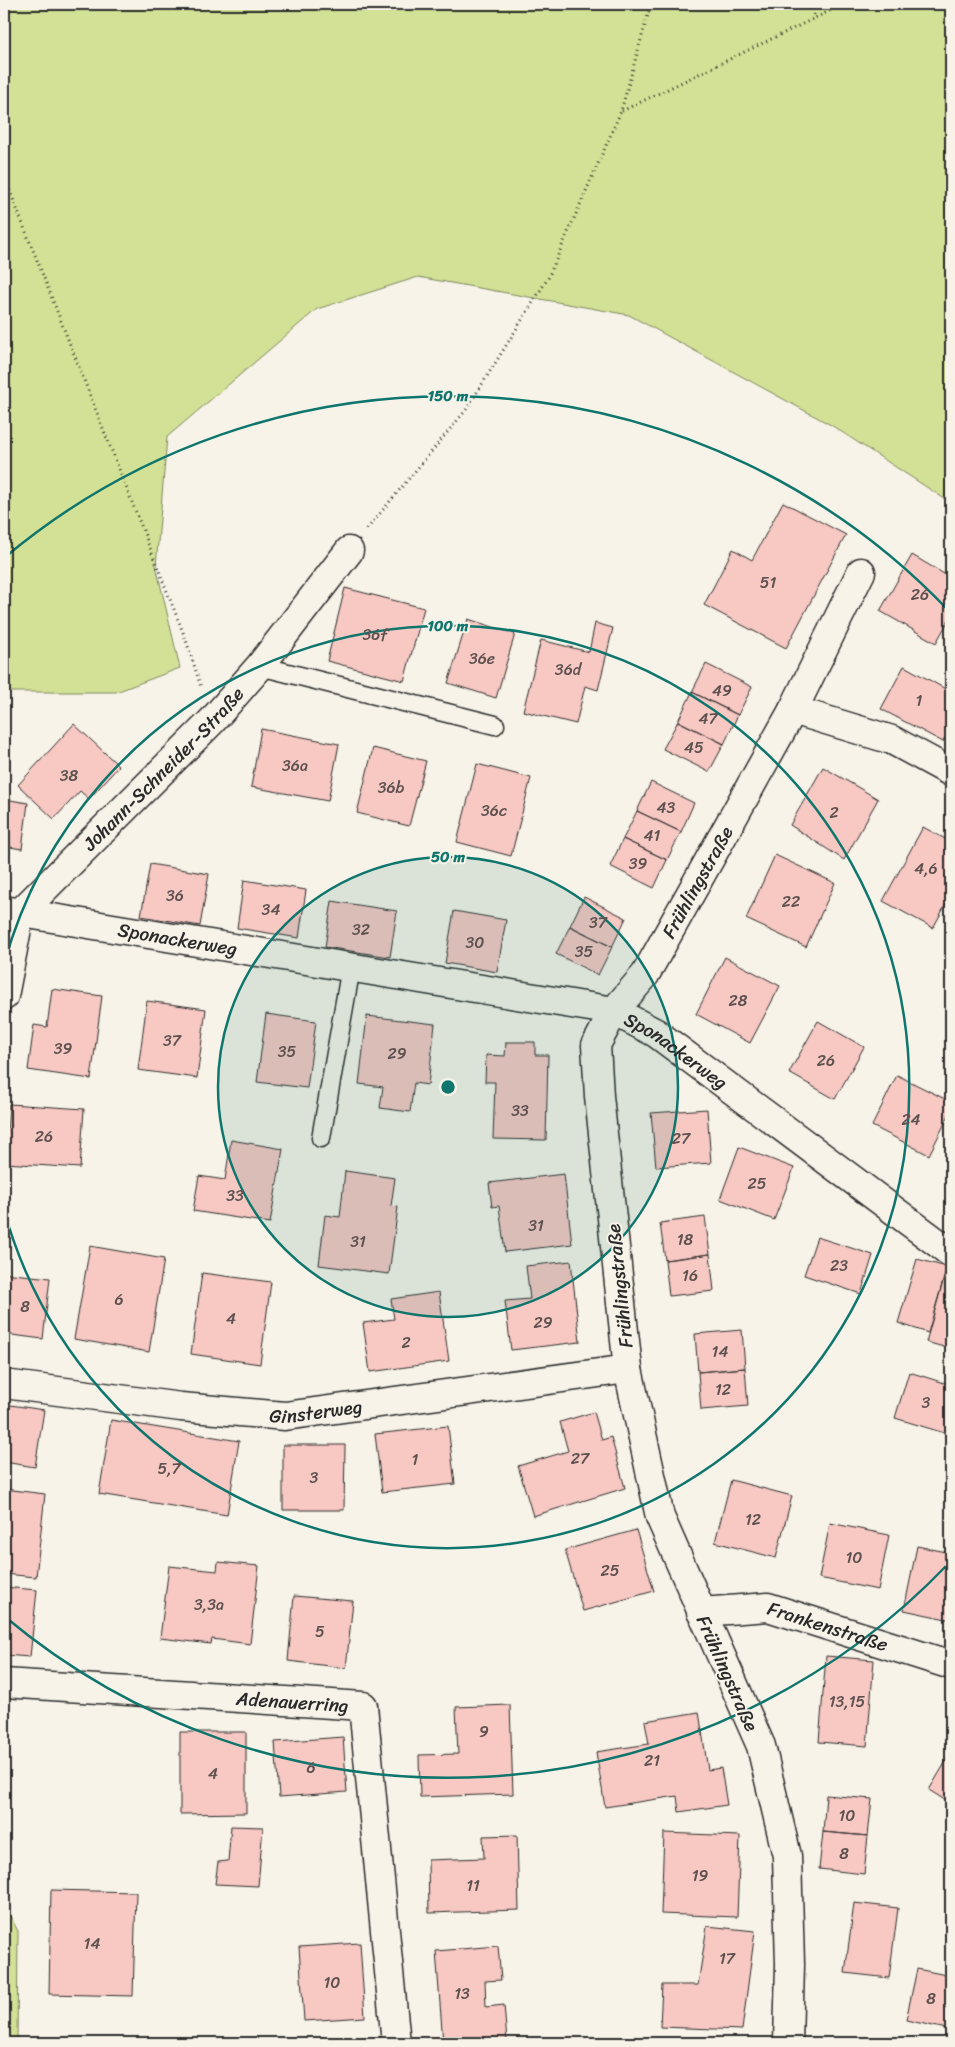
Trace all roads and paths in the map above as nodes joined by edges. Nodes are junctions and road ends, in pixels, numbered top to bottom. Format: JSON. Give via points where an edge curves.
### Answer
{"nodes":[{"id":1,"x":813,"y":4,"type":"edge"},
{"id":2,"x":844,"y":4,"type":"edge"},
{"id":3,"x":652,"y":5,"type":"edge"},
{"id":4,"x":814,"y":18,"type":"junction"},
{"id":5,"x":621,"y":111,"type":"junction"},
{"id":6,"x":4,"y":176,"type":"edge"},
{"id":7,"x":349,"y":551,"type":"joint"},
{"id":8,"x":861,"y":572,"type":"dead end"},
{"id":9,"x":260,"y":666,"type":"junction"},
{"id":10,"x":793,"y":710,"type":"junction"},
{"id":11,"x":212,"y":721,"type":"junction"},
{"id":12,"x":495,"y":725,"type":"dead end"},
{"id":13,"x":951,"y":772,"type":"edge"},
{"id":14,"x":12,"y":912,"type":"edge"},
{"id":15,"x":351,"y":967,"type":"junction"},
{"id":16,"x":4,"y":996,"type":"edge"},
{"id":17,"x":614,"y":1010,"type":"junction"},
{"id":18,"x":321,"y":1138,"type":"dead end"},
{"id":19,"x":951,"y":1253,"type":"edge"},
{"id":20,"x":628,"y":1369,"type":"junction"},
{"id":21,"x":4,"y":1384,"type":"edge"},
{"id":22,"x":701,"y":1612,"type":"junction"},
{"id":23,"x":951,"y":1665,"type":"edge"},
{"id":24,"x":4,"y":1683,"type":"edge"},
{"id":25,"x":794,"y":2042,"type":"edge"},
{"id":26,"x":396,"y":2043,"type":"edge"}],
"edges":[{"from":1,"to":4,"type":"path"},
{"from":2,"to":4,"type":"path"},
{"from":3,"to":5,"type":"path"},
{"from":4,"to":5,"type":"path"},
{"from":5,"to":7,"type":"path","via":[[548,278],[466,410]]},
{"from":6,"to":11,"type":"path","via":[[186,640]]},
{"from":7,"to":9,"type":"street","name":"Johann-Schneider-Straße"},
{"from":8,"to":10,"type":"street","name":"Frühlingstraße"},
{"from":9,"to":11,"type":"street","name":"Johann-Schneider-Straße"},
{"from":9,"to":12,"type":"lane"},
{"from":10,"to":13,"type":"street","via":[[892,740]]},
{"from":10,"to":17,"type":"street","name":"Frühlingstraße","via":[[645,975]]},
{"from":11,"to":14,"type":"street","name":"Johann-Schneider-Straße"},
{"from":14,"to":15,"type":"street","name":"Sponackerweg"},
{"from":14,"to":16,"type":"street"},
{"from":15,"to":17,"type":"street","name":"Sponackerweg"},
{"from":15,"to":18,"type":"lane"},
{"from":17,"to":19,"type":"street","name":"Sponackerweg","via":[[656,1032]]},
{"from":17,"to":20,"type":"street","name":"Frühlingstraße","via":[[596,1045]]},
{"from":20,"to":21,"type":"street","name":"Ginsterweg","via":[[285,1416],[182,1407]]},
{"from":20,"to":22,"type":"street","name":"Frühlingstraße","via":[[660,1517]]},
{"from":22,"to":23,"type":"street","name":"Frankenstraße","via":[[768,1607]]},
{"from":22,"to":25,"type":"street","name":"Frühlingstraße","via":[[760,1746],[787,1856]]},
{"from":24,"to":26,"type":"street","name":"Adenauerring","via":[[364,1706]]}]}
